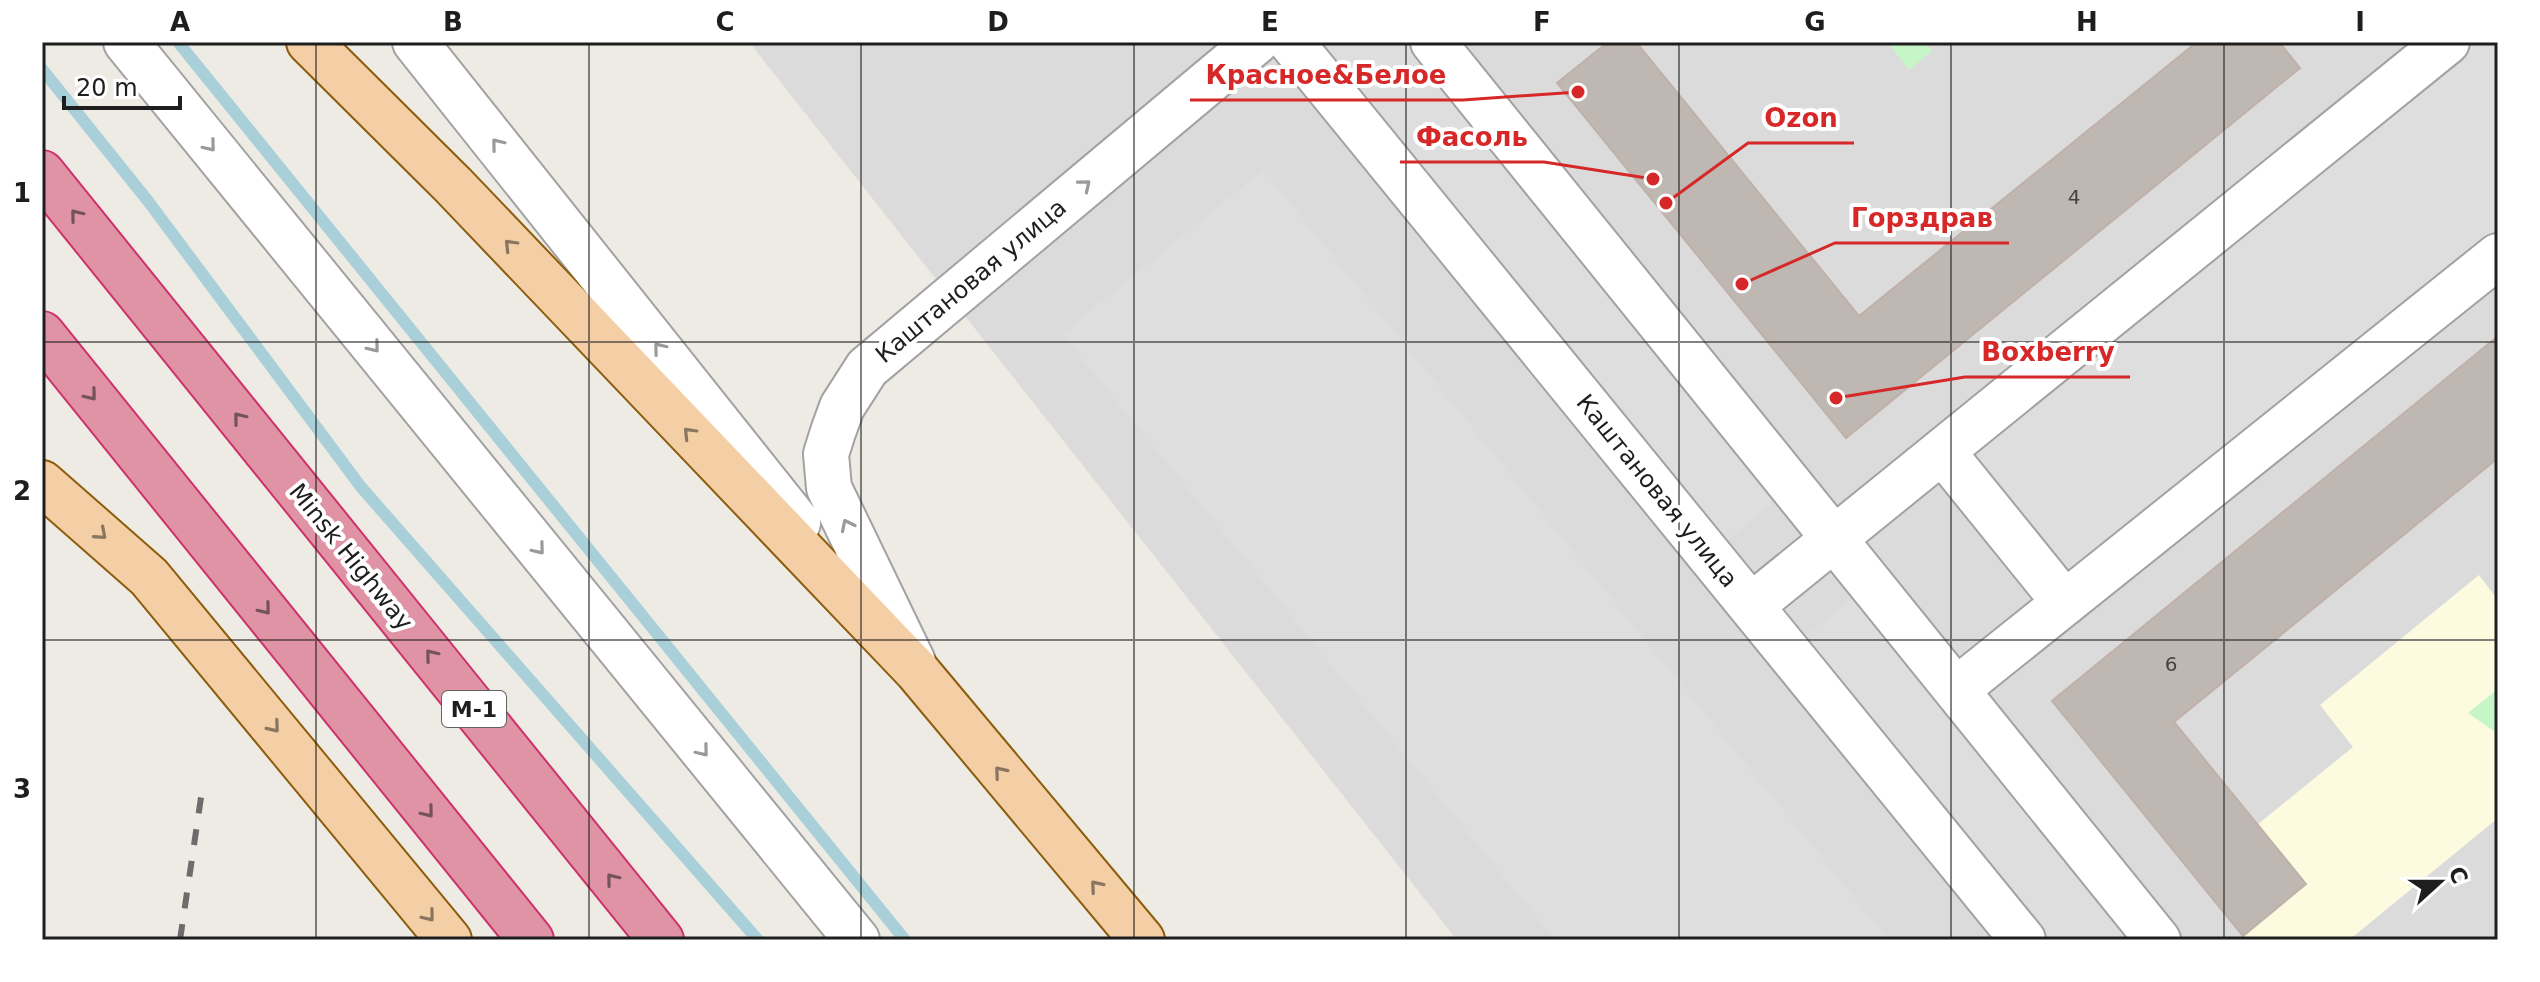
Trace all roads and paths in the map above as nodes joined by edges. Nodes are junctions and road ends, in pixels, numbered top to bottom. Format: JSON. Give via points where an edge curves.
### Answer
{"nodes":[{"id":1,"x":126,"y":42,"type":"edge"},
{"id":2,"x":309,"y":42,"type":"edge"},
{"id":3,"x":415,"y":42,"type":"edge"},
{"id":4,"x":1256,"y":42,"type":"edge"},
{"id":5,"x":1291,"y":42,"type":"edge"},
{"id":6,"x":1433,"y":42,"type":"edge"},
{"id":7,"x":2447,"y":42,"type":"edge"},
{"id":8,"x":42,"y":173,"type":"edge"},
{"id":9,"x":2498,"y":256,"type":"edge"},
{"id":10,"x":42,"y":334,"type":"edge"},
{"id":11,"x":1942,"y":451,"type":"junction"},
{"id":12,"x":42,"y":483,"type":"edge"},
{"id":13,"x":1835,"y":539,"type":"junction"},
{"id":14,"x":2065,"y":603,"type":"junction"},
{"id":15,"x":1751,"y":606,"type":"junction"},
{"id":16,"x":917,"y":671,"type":"junction"},
{"id":17,"x":1956,"y":690,"type":"junction"},
{"id":18,"x":449,"y":940,"type":"edge"},
{"id":19,"x":531,"y":940,"type":"edge"},
{"id":20,"x":661,"y":940,"type":"edge"},
{"id":21,"x":857,"y":940,"type":"edge"},
{"id":22,"x":1142,"y":940,"type":"edge"},
{"id":23,"x":2023,"y":940,"type":"edge"},
{"id":24,"x":2158,"y":940,"type":"edge"}],
"edges":[{"from":1,"to":21,"type":"street","one_way":true},
{"from":16,"to":2,"type":"main road","one_way":true,"via":[[453,185]]},
{"from":16,"to":3,"type":"street","one_way":true},
{"from":16,"to":4,"type":"street","name":"Каштановая улица","one_way":true,"via":[[829,488],[826,454],[842,407],[867,368]]},
{"from":5,"to":15,"type":"street","name":"Каштановая улица"},
{"from":6,"to":13,"type":"street"},
{"from":7,"to":11,"type":"street"},
{"from":20,"to":8,"type":"highway","name":"Minsk Highway","number":"М-1","one_way":true},
{"from":9,"to":14,"type":"street"},
{"from":10,"to":19,"type":"highway","one_way":true},
{"from":11,"to":13,"type":"street"},
{"from":11,"to":14,"type":"street"},
{"from":12,"to":18,"type":"main road","one_way":true,"via":[[149,577]]},
{"from":13,"to":15,"type":"street"},
{"from":13,"to":17,"type":"street"},
{"from":14,"to":17,"type":"street"},
{"from":15,"to":23,"type":"street","name":"Каштановая улица"},
{"from":22,"to":16,"type":"main road","one_way":true},
{"from":17,"to":24,"type":"street"}]}
